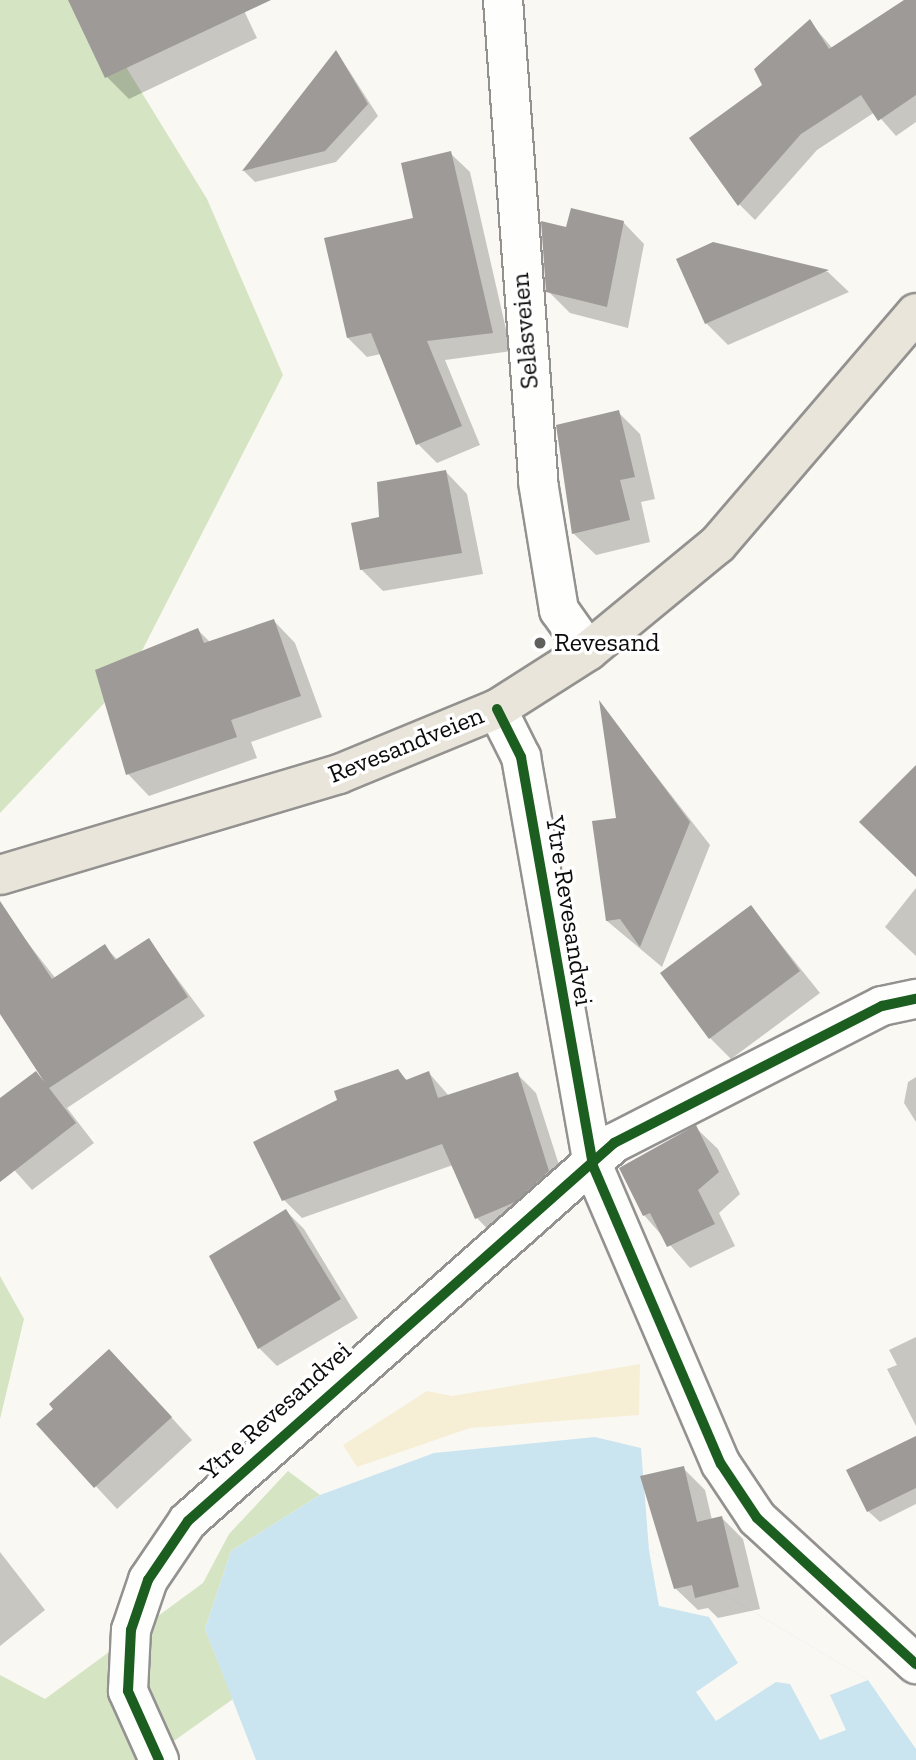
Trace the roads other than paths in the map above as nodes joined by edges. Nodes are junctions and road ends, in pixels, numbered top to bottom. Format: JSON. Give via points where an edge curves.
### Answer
{"nodes":[{"id":1,"x":503,"y":0,"type":"edge"},
{"id":2,"x":916,"y":313,"type":"edge"},
{"id":3,"x":588,"y":651,"type":"junction"},
{"id":4,"x":497,"y":709,"type":"junction"},
{"id":5,"x":0,"y":875,"type":"edge"},
{"id":6,"x":916,"y":999,"type":"edge"},
{"id":7,"x":593,"y":1166,"type":"junction"},
{"id":8,"x":916,"y":1664,"type":"edge"},
{"id":9,"x":159,"y":1760,"type":"edge"}],
"edges":[{"from":1,"to":3,"type":"street","name":"Selåsveien","via":[[538,482],[559,610]]},
{"from":2,"to":3,"type":"main road","name":"Revesandveien","via":[[718,544]]},
{"from":3,"to":4,"type":"main road","name":"Revesandveien"},
{"from":4,"to":5,"type":"main road","name":"Revesandveien","via":[[326,778]]},
{"from":4,"to":7,"type":"street","name":"Ytre Revesandvei","via":[[521,757]]},
{"from":6,"to":7,"type":"street","name":"Ytre Revesandvei","via":[[882,1006],[677,1106],[614,1143]]},
{"from":7,"to":8,"type":"street","name":"Ytre Revesandvei","via":[[721,1464],[757,1518]]},
{"from":7,"to":9,"type":"street","name":"Ytre Revesandvei","via":[[188,1521],[148,1580],[131,1630],[128,1691]]}]}
